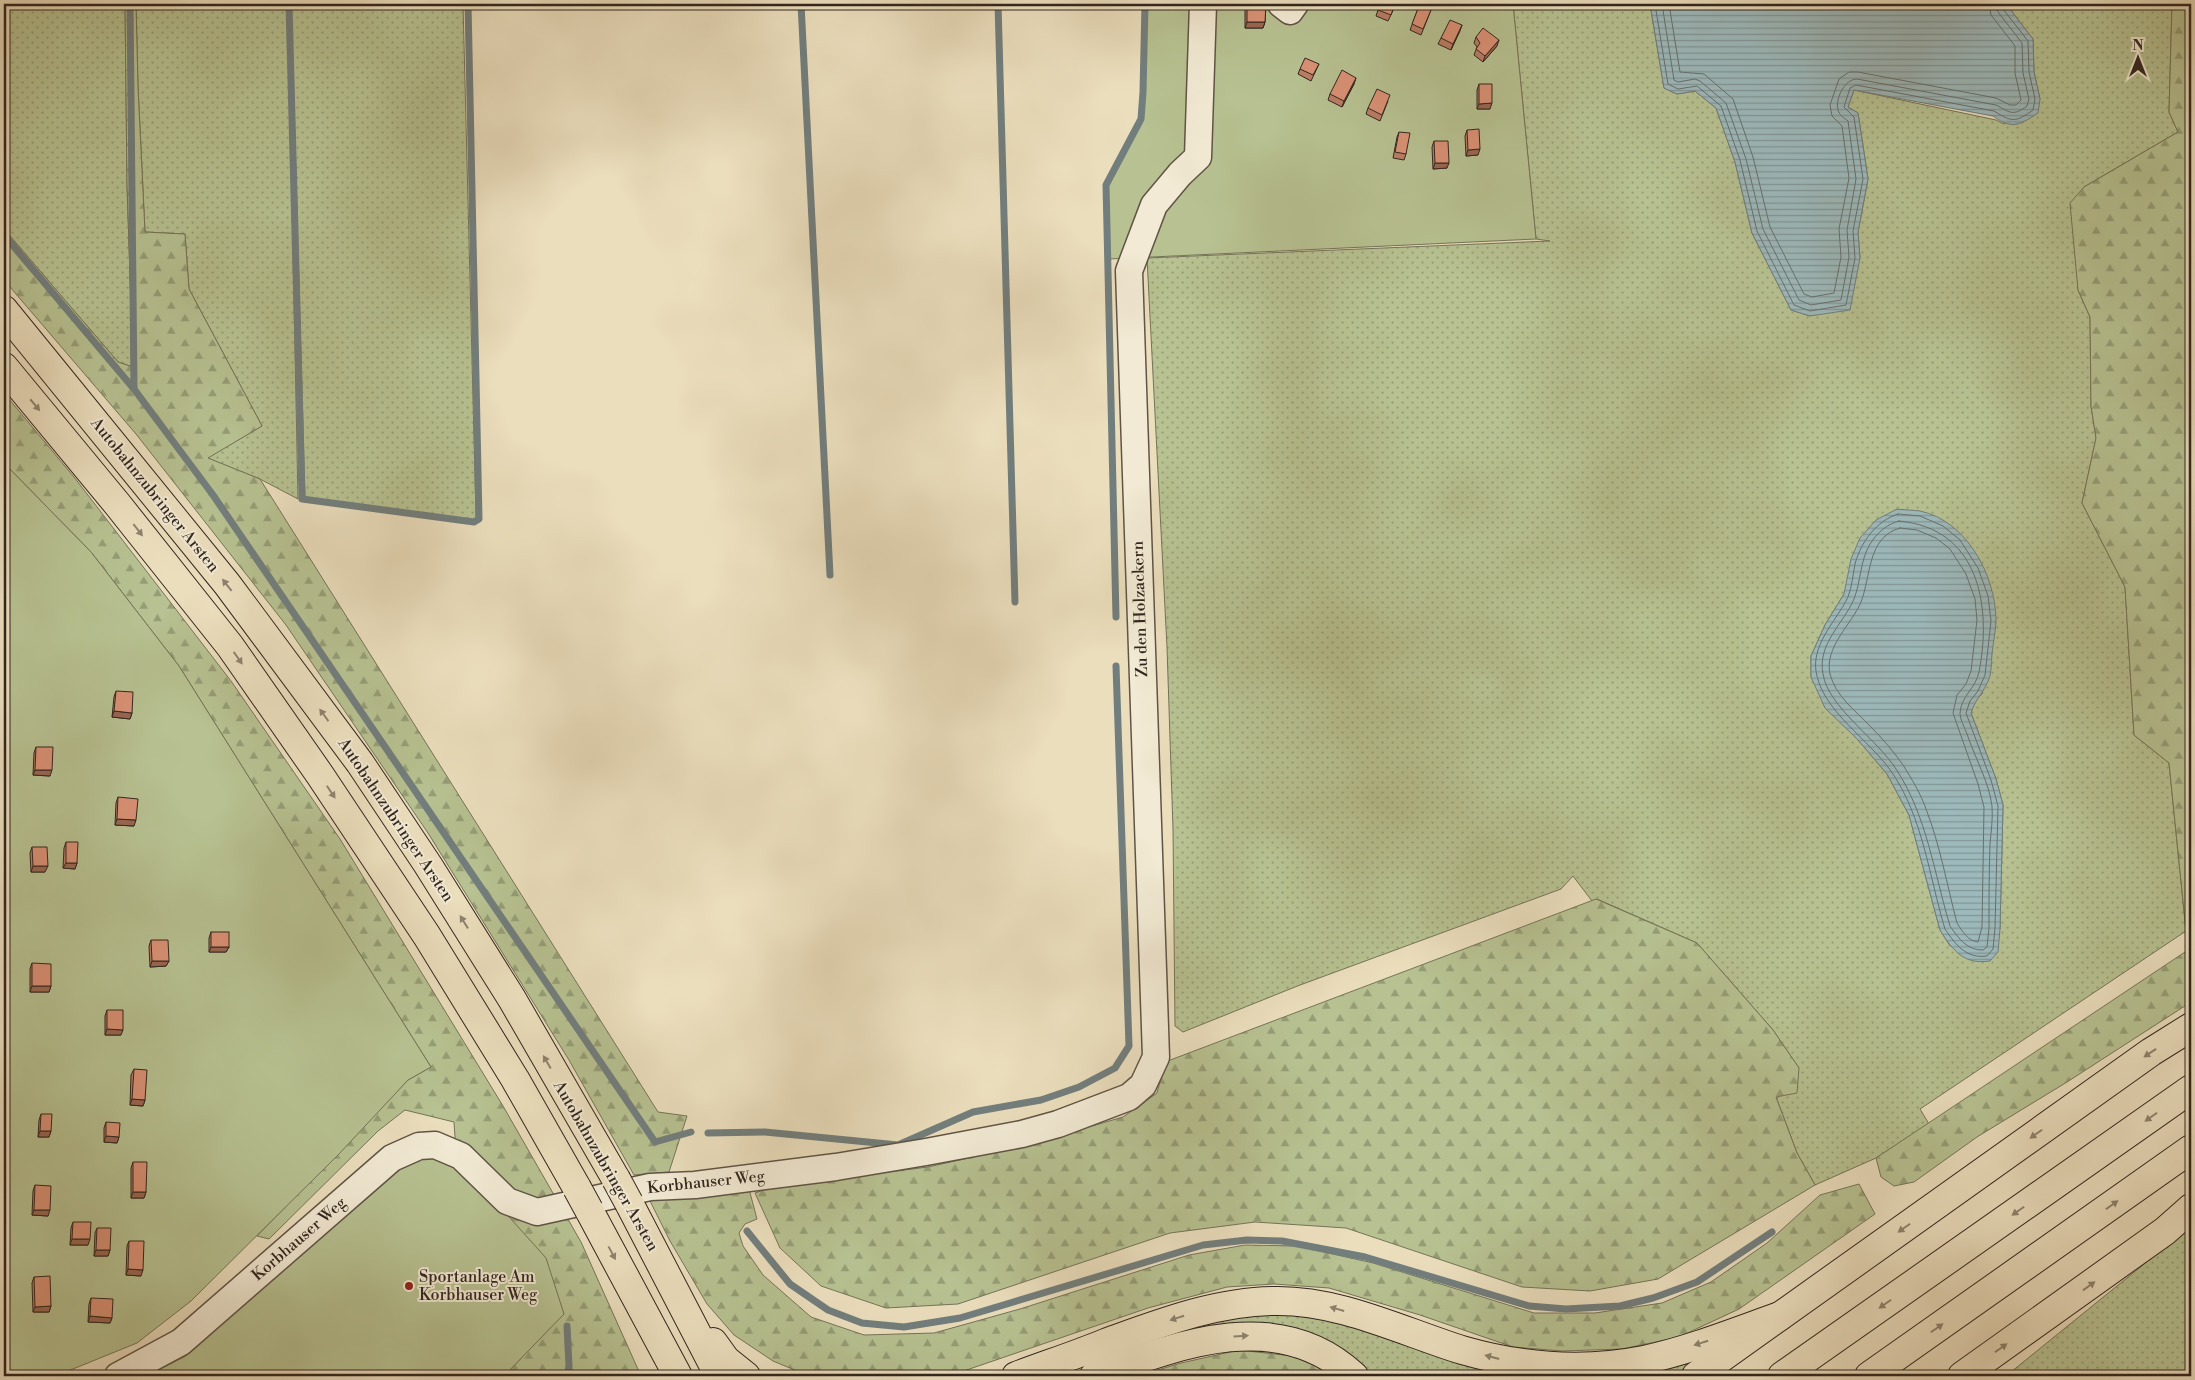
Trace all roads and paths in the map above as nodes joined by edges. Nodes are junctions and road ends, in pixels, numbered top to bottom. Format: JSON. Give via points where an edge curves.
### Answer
{"nodes":[{"id":1,"x":1203,"y":4,"type":"edge"},
{"id":2,"x":1281,"y":4,"type":"edge"},
{"id":3,"x":1295,"y":4,"type":"edge"},
{"id":4,"x":4,"y":310,"type":"edge"},
{"id":5,"x":4,"y":367,"type":"edge"},
{"id":6,"x":2191,"y":1027,"type":"edge"},
{"id":7,"x":1156,"y":1057,"type":"joint"},
{"id":8,"x":2191,"y":1089,"type":"edge"},
{"id":9,"x":2191,"y":1149,"type":"edge"},
{"id":10,"x":2191,"y":1208,"type":"edge"},
{"id":11,"x":680,"y":1299,"type":"junction"},
{"id":12,"x":1780,"y":1316,"type":"junction"},
{"id":13,"x":118,"y":1376,"type":"edge"},
{"id":14,"x":678,"y":1376,"type":"edge"},
{"id":15,"x":719,"y":1376,"type":"edge"},
{"id":16,"x":746,"y":1376,"type":"edge"},
{"id":17,"x":1016,"y":1376,"type":"edge"},
{"id":18,"x":1094,"y":1376,"type":"edge"},
{"id":19,"x":1354,"y":1376,"type":"edge"},
{"id":20,"x":1696,"y":1376,"type":"edge"},
{"id":21,"x":1782,"y":1376,"type":"edge"},
{"id":22,"x":1869,"y":1376,"type":"edge"},
{"id":23,"x":1962,"y":1376,"type":"edge"}],
"edges":[{"from":1,"to":7,"type":"lane","name":"Zu den Holzackern","via":[[1198,157],[1154,205],[1129,271]]},
{"from":2,"to":3,"type":"lane","via":[[1290,11]]},
{"from":11,"to":4,"type":"highway","name":"Autobahnzubringer Arsten","one_way":true,"bridge":true,"via":[[616,1179],[512,999],[360,763],[227,584]]},
{"from":5,"to":14,"type":"highway","one_way":true,"via":[[230,646],[427,936],[515,1079]]},
{"from":6,"to":12,"type":"highway","one_way":true,"via":[[2151,1052]]},
{"from":7,"to":13,"type":"lane","name":"Korbhauser Weg","via":[[1143,1085],[1129,1097],[1022,1134],[836,1167],[695,1185],[650,1187],[536,1212],[507,1201],[461,1156],[435,1145],[419,1146],[392,1158],[181,1342]]},
{"from":8,"to":21,"type":"highway","one_way":true},
{"from":22,"to":9,"type":"highway","one_way":true},
{"from":23,"to":10,"type":"highway","one_way":true},
{"from":11,"to":15,"type":"highway","name":"Autobahnzubringer Arsten"},
{"from":11,"to":16,"type":"highway","via":[[726,1360]]},
{"from":12,"to":17,"type":"highway","one_way":true,"via":[[1644,1360],[1619,1364],[1541,1366],[1462,1350],[1386,1323],[1318,1304],[1274,1301],[1192,1314]]},
{"from":12,"to":20,"type":"highway"},
{"from":18,"to":19,"type":"highway","one_way":true,"via":[[1190,1343],[1256,1336],[1293,1341],[1322,1354]]}]}
